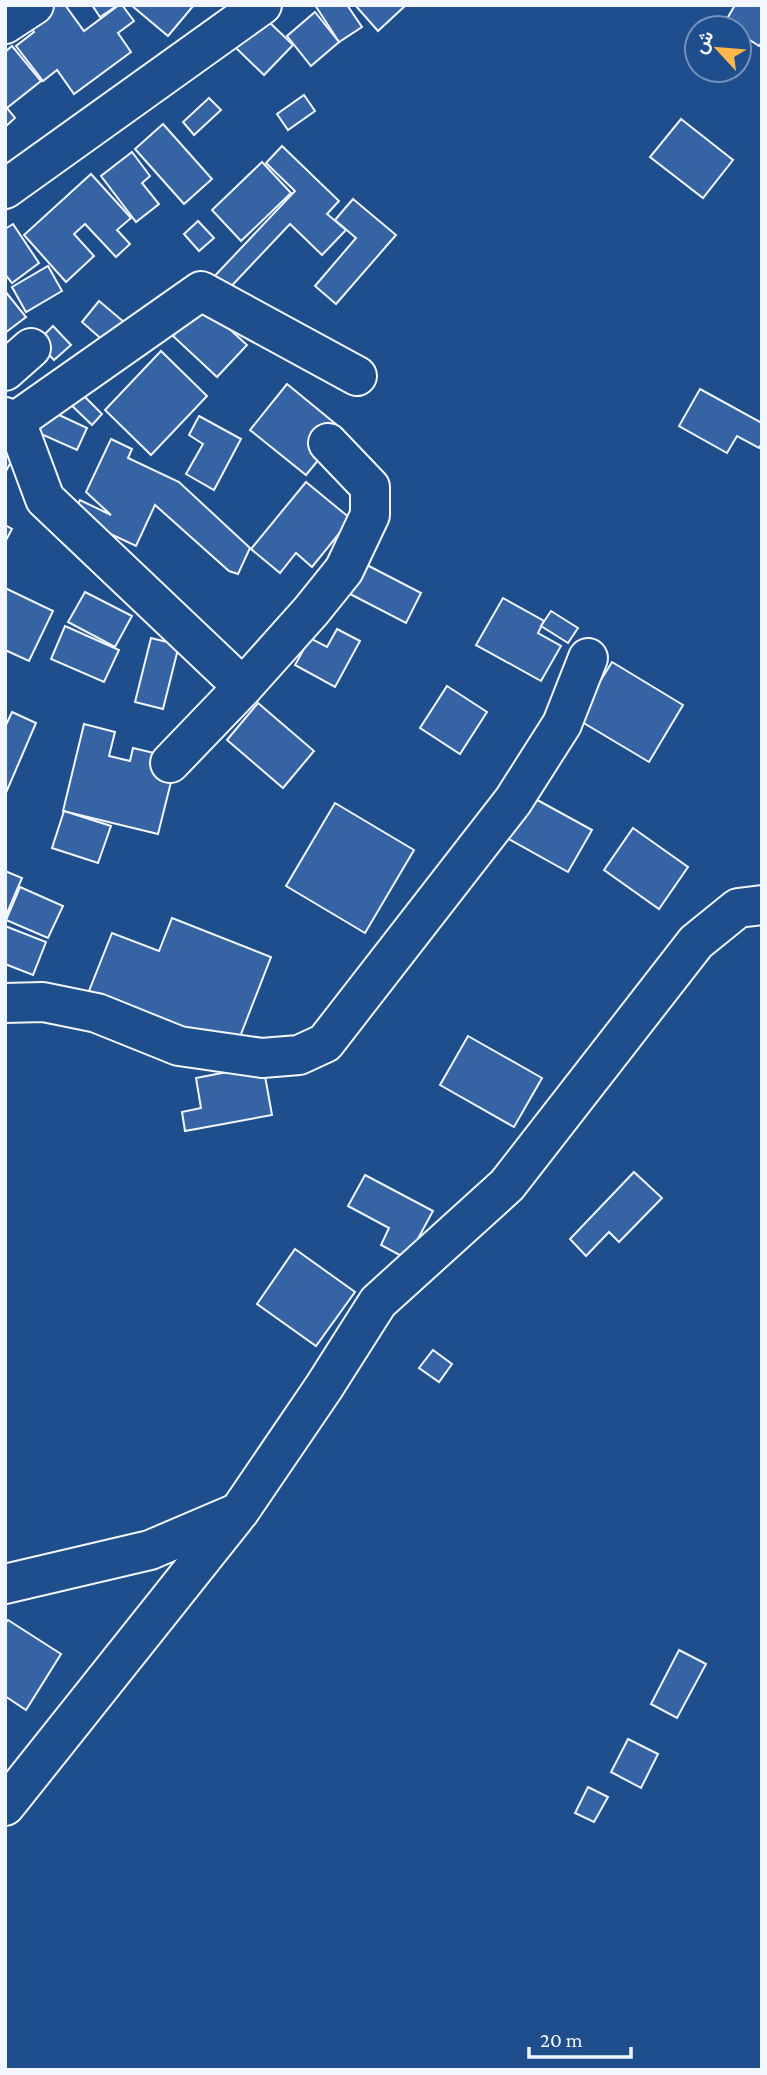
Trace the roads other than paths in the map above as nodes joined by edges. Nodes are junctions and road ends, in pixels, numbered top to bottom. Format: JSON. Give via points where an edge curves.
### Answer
{"nodes":[{"id":1,"x":34,"y":5,"type":"edge"},
{"id":2,"x":262,"y":5,"type":"edge"},
{"id":3,"x":5,"y":24,"type":"edge"},
{"id":4,"x":5,"y":189,"type":"edge"},
{"id":5,"x":357,"y":376,"type":"dead end"},
{"id":6,"x":11,"y":419,"type":"edge"},
{"id":7,"x":328,"y":443,"type":"dead end"},
{"id":8,"x":588,"y":658,"type":"dead end"},
{"id":9,"x":243,"y":687,"type":"junction"},
{"id":10,"x":170,"y":763,"type":"dead end"},
{"id":11,"x":762,"y":905,"type":"edge"},
{"id":12,"x":5,"y":1003,"type":"edge"},
{"id":13,"x":239,"y":1512,"type":"junction"},
{"id":14,"x":5,"y":1584,"type":"edge"},
{"id":15,"x":5,"y":1806,"type":"edge"}],
"edges":[{"from":1,"to":3,"type":"street"},
{"from":2,"to":4,"type":"street"},
{"from":5,"to":6,"type":"street","via":[[201,291]]},
{"from":6,"to":9,"type":"street","via":[[45,499]]},
{"from":7,"to":9,"type":"street","via":[[370,487],[370,515],[344,570]]},
{"from":8,"to":12,"type":"street","via":[[562,724],[513,802],[325,1043],[299,1055],[262,1058],[179,1046],[97,1013],[43,1002]]},
{"from":9,"to":10,"type":"street"},
{"from":11,"to":13,"type":"street","via":[[737,908],[696,942],[507,1185],[378,1302]]},
{"from":13,"to":14,"type":"street","via":[[150,1550]]},
{"from":13,"to":15,"type":"street"}]}
